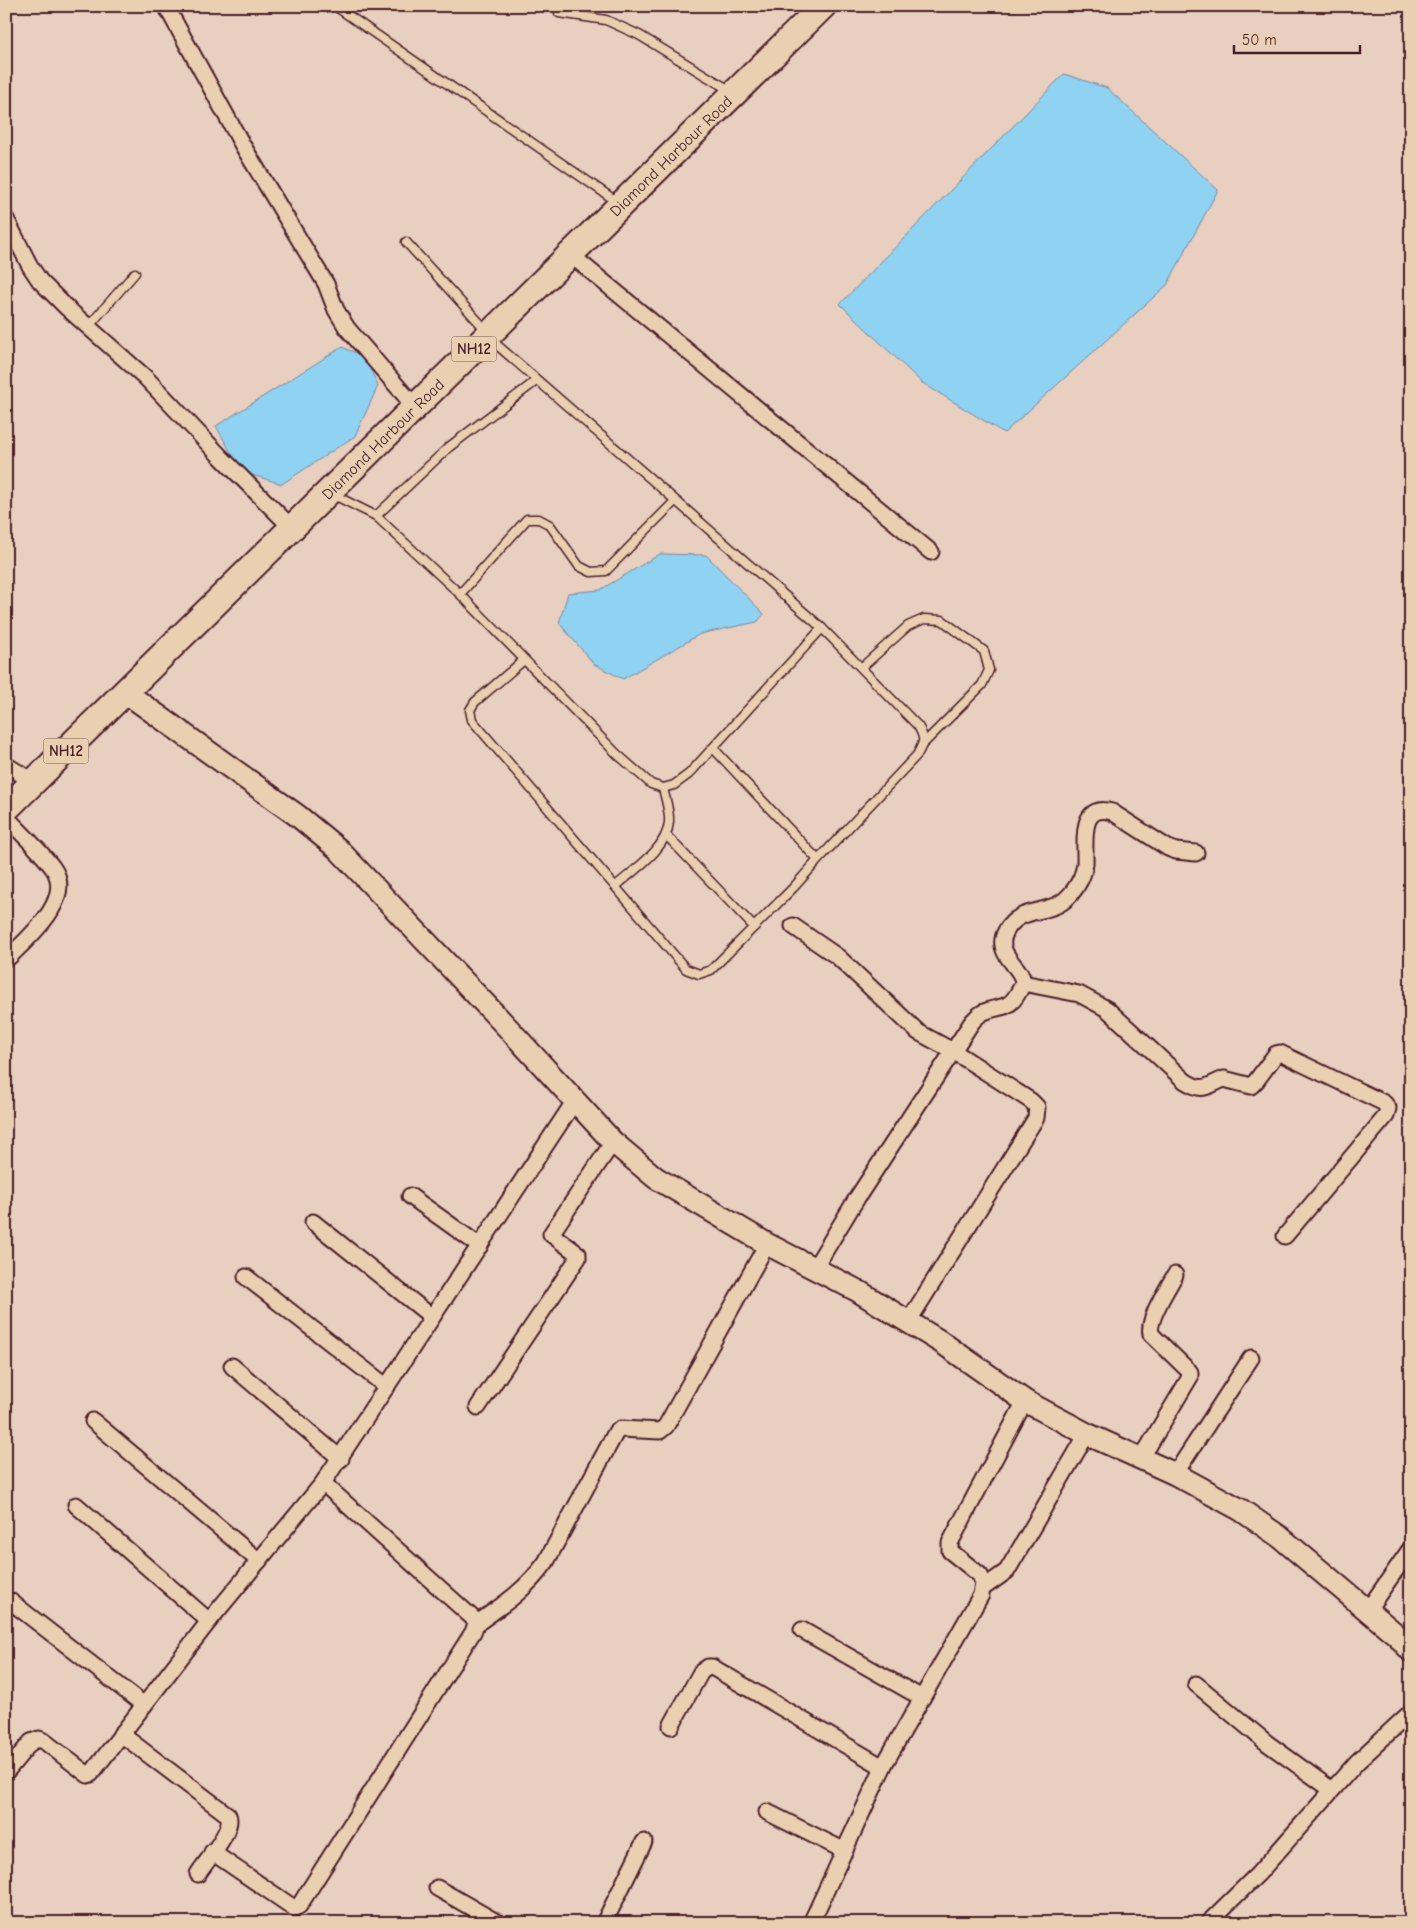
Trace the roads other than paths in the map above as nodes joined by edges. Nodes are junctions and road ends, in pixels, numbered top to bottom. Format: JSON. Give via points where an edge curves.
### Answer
{"nodes":[{"id":1,"x":166,"y":6,"type":"edge"},
{"id":2,"x":335,"y":6,"type":"edge"},
{"id":3,"x":823,"y":6,"type":"edge"},
{"id":4,"x":559,"y":13,"type":"dead end"},
{"id":5,"x":735,"y":93,"type":"junction"},
{"id":6,"x":622,"y":205,"type":"junction"},
{"id":7,"x":6,"y":219,"type":"edge"},
{"id":8,"x":406,"y":242,"type":"dead end"},
{"id":9,"x":571,"y":255,"type":"junction"},
{"id":10,"x":135,"y":273,"type":"dead end"},
{"id":11,"x":88,"y":327,"type":"junction"},
{"id":12,"x":488,"y":335,"type":"junction"},
{"id":13,"x":536,"y":380,"type":"junction"},
{"id":14,"x":415,"y":407,"type":"junction"},
{"id":15,"x":329,"y":493,"type":"junction"},
{"id":16,"x":676,"y":501,"type":"junction"},
{"id":17,"x":376,"y":516,"type":"junction"},
{"id":18,"x":292,"y":528,"type":"junction"},
{"id":19,"x":931,"y":552,"type":"dead end"},
{"id":20,"x":460,"y":594,"type":"junction"},
{"id":21,"x":822,"y":628,"type":"junction"},
{"id":22,"x":524,"y":660,"type":"junction"},
{"id":23,"x":862,"y":666,"type":"junction"},
{"id":24,"x":125,"y":692,"type":"junction"},
{"id":25,"x":924,"y":743,"type":"junction"},
{"id":26,"x":713,"y":748,"type":"junction"},
{"id":27,"x":6,"y":765,"type":"edge"},
{"id":28,"x":34,"y":782,"type":"junction"},
{"id":29,"x":663,"y":788,"type":"junction"},
{"id":30,"x":6,"y":809,"type":"edge"},
{"id":31,"x":6,"y":817,"type":"edge"},
{"id":32,"x":667,"y":836,"type":"junction"},
{"id":33,"x":1196,"y":853,"type":"dead end"},
{"id":34,"x":818,"y":860,"type":"junction"},
{"id":35,"x":616,"y":886,"type":"junction"},
{"id":36,"x":793,"y":926,"type":"dead end"},
{"id":37,"x":754,"y":927,"type":"junction"},
{"id":38,"x":10,"y":957,"type":"dead end"},
{"id":39,"x":1023,"y":983,"type":"junction"},
{"id":40,"x":953,"y":1051,"type":"junction"},
{"id":41,"x":574,"y":1102,"type":"junction"},
{"id":42,"x":613,"y":1142,"type":"junction"},
{"id":43,"x":410,"y":1196,"type":"dead end"},
{"id":44,"x":313,"y":1222,"type":"dead end"},
{"id":45,"x":1284,"y":1236,"type":"dead end"},
{"id":46,"x":767,"y":1244,"type":"junction"},
{"id":47,"x":480,"y":1246,"type":"junction"},
{"id":48,"x":814,"y":1269,"type":"junction"},
{"id":49,"x":1175,"y":1275,"type":"dead end"},
{"id":50,"x":246,"y":1277,"type":"dead end"},
{"id":51,"x":432,"y":1317,"type":"junction"},
{"id":52,"x":908,"y":1322,"type":"junction"},
{"id":53,"x":1251,"y":1358,"type":"dead end"},
{"id":54,"x":232,"y":1366,"type":"dead end"},
{"id":55,"x":387,"y":1387,"type":"junction"},
{"id":56,"x":1025,"y":1401,"type":"junction"},
{"id":57,"x":478,"y":1407,"type":"dead end"},
{"id":58,"x":93,"y":1421,"type":"dead end"},
{"id":59,"x":1087,"y":1434,"type":"junction"},
{"id":60,"x":340,"y":1459,"type":"junction"},
{"id":61,"x":1141,"y":1459,"type":"junction"},
{"id":62,"x":1174,"y":1474,"type":"junction"},
{"id":63,"x":323,"y":1483,"type":"junction"},
{"id":64,"x":76,"y":1505,"type":"dead end"},
{"id":65,"x":1411,"y":1548,"type":"edge"},
{"id":66,"x":259,"y":1561,"type":"junction"},
{"id":67,"x":983,"y":1588,"type":"junction"},
{"id":68,"x":10,"y":1601,"type":"dead end"},
{"id":69,"x":1367,"y":1611,"type":"junction"},
{"id":70,"x":209,"y":1621,"type":"junction"},
{"id":71,"x":476,"y":1624,"type":"junction"},
{"id":72,"x":802,"y":1630,"type":"dead end"},
{"id":73,"x":1411,"y":1651,"type":"edge"},
{"id":74,"x":1196,"y":1684,"type":"dead end"},
{"id":75,"x":922,"y":1698,"type":"junction"},
{"id":76,"x":144,"y":1705,"type":"junction"},
{"id":77,"x":1411,"y":1712,"type":"edge"},
{"id":78,"x":672,"y":1726,"type":"dead end"},
{"id":79,"x":121,"y":1734,"type":"junction"},
{"id":80,"x":883,"y":1767,"type":"junction"},
{"id":81,"x":6,"y":1772,"type":"edge"},
{"id":82,"x":1332,"y":1790,"type":"junction"},
{"id":83,"x":767,"y":1812,"type":"dead end"},
{"id":84,"x":644,"y":1842,"type":"dead end"},
{"id":85,"x":845,"y":1851,"type":"junction"},
{"id":86,"x":212,"y":1852,"type":"junction"},
{"id":87,"x":198,"y":1874,"type":"dead end"},
{"id":88,"x":438,"y":1888,"type":"dead end"},
{"id":89,"x":498,"y":1923,"type":"edge"},
{"id":90,"x":604,"y":1923,"type":"edge"},
{"id":91,"x":811,"y":1923,"type":"edge"},
{"id":92,"x":1208,"y":1923,"type":"edge"}],
"edges":[{"from":1,"to":14,"type":"street","via":[[243,146],[326,284],[347,328]]},
{"from":2,"to":6,"type":"lane"},
{"from":3,"to":5,"type":"highway","name":"Diamond Harbour Road","number":"NH12"},
{"from":4,"to":5,"type":"lane","via":[[614,23]]},
{"from":5,"to":6,"type":"highway","name":"Diamond Harbour Road","number":"NH12"},
{"from":6,"to":9,"type":"highway","name":"Diamond Harbour Road","number":"NH12"},
{"from":7,"to":11,"type":"street","via":[[40,281]]},
{"from":8,"to":12,"type":"lane"},
{"from":9,"to":12,"type":"highway","name":"Diamond Harbour Road","number":"NH12"},
{"from":9,"to":19,"type":"street"},
{"from":10,"to":11,"type":"lane"},
{"from":11,"to":18,"type":"street","via":[[146,378]]},
{"from":12,"to":13,"type":"lane"},
{"from":12,"to":14,"type":"highway","name":"Diamond Harbour Road","number":"NH12"},
{"from":13,"to":16,"type":"lane"},
{"from":13,"to":17,"type":"lane","via":[[449,447]]},
{"from":14,"to":15,"type":"highway","name":"Diamond Harbour Road","number":"NH12"},
{"from":15,"to":17,"type":"lane"},
{"from":15,"to":18,"type":"highway","name":"Diamond Harbour Road","number":"NH12"},
{"from":16,"to":20,"type":"lane","via":[[606,571],[591,572],[579,566],[550,525],[539,519],[527,520]]},
{"from":16,"to":21,"type":"lane"},
{"from":17,"to":20,"type":"lane"},
{"from":18,"to":24,"type":"highway","name":"Diamond Harbour Road","number":"NH12"},
{"from":20,"to":22,"type":"lane"},
{"from":21,"to":23,"type":"lane"},
{"from":21,"to":26,"type":"lane"},
{"from":22,"to":29,"type":"lane","via":[[617,754],[651,784]]},
{"from":22,"to":35,"type":"lane","via":[[475,702],[470,710],[472,720]]},
{"from":23,"to":25,"type":"lane","via":[[918,726]]},
{"from":23,"to":25,"type":"lane","via":[[908,626],[924,619],[942,620],[984,651],[989,670],[982,685]]},
{"from":24,"to":28,"type":"highway","name":"Diamond Harbour Road","number":"NH12"},
{"from":24,"to":41,"type":"main road","via":[[283,805],[338,849]]},
{"from":25,"to":34,"type":"lane","via":[[917,756]]},
{"from":26,"to":29,"type":"lane","via":[[689,774],[674,785]]},
{"from":26,"to":34,"type":"lane"},
{"from":27,"to":28,"type":"street"},
{"from":28,"to":30,"type":"highway","name":"Diamond Harbour Road","number":"NH12"},
{"from":29,"to":32,"type":"lane","via":[[670,820]]},
{"from":31,"to":38,"type":"street","via":[[54,869],[59,882],[56,902],[42,924]]},
{"from":32,"to":35,"type":"lane"},
{"from":32,"to":37,"type":"lane"},
{"from":33,"to":39,"type":"street","via":[[1168,848],[1112,812],[1096,812],[1085,828],[1085,863],[1079,883],[1060,904],[1020,916],[1003,936],[1005,953]]},
{"from":34,"to":37,"type":"lane"},
{"from":35,"to":37,"type":"lane","via":[[686,969],[698,974],[711,970]]},
{"from":36,"to":40,"type":"street","via":[[838,957],[918,1032]]},
{"from":39,"to":40,"type":"street","via":[[1008,1006],[978,1016]]},
{"from":39,"to":45,"type":"street","via":[[1079,994],[1107,1009],[1193,1086],[1207,1088],[1224,1079],[1251,1086],[1280,1052],[1387,1106],[1386,1116]]},
{"from":40,"to":48,"type":"street"},
{"from":40,"to":52,"type":"street","via":[[1031,1101],[1037,1112]]},
{"from":41,"to":42,"type":"main road"},
{"from":41,"to":47,"type":"street"},
{"from":42,"to":46,"type":"main road","via":[[656,1178]]},
{"from":42,"to":57,"type":"street","via":[[551,1234],[578,1254],[578,1258]]},
{"from":43,"to":47,"type":"street"},
{"from":44,"to":51,"type":"street"},
{"from":46,"to":48,"type":"main road"},
{"from":46,"to":71,"type":"street","via":[[666,1426],[660,1431],[621,1429],[616,1432],[546,1562],[520,1593]]},
{"from":47,"to":51,"type":"street"},
{"from":48,"to":52,"type":"main road"},
{"from":49,"to":61,"type":"street","via":[[1150,1329],[1151,1334],[1190,1372],[1190,1377]]},
{"from":50,"to":55,"type":"street"},
{"from":51,"to":55,"type":"street"},
{"from":52,"to":56,"type":"main road"},
{"from":53,"to":62,"type":"street"},
{"from":54,"to":60,"type":"street"},
{"from":55,"to":60,"type":"street"},
{"from":56,"to":59,"type":"main road"},
{"from":56,"to":67,"type":"street","via":[[950,1544],[950,1551],[980,1576]]},
{"from":58,"to":66,"type":"street"},
{"from":59,"to":61,"type":"main road"},
{"from":59,"to":67,"type":"street","via":[[1007,1571]]},
{"from":60,"to":63,"type":"street"},
{"from":61,"to":62,"type":"main road"},
{"from":62,"to":69,"type":"main road","via":[[1241,1510],[1280,1536]]},
{"from":63,"to":66,"type":"street"},
{"from":63,"to":71,"type":"street"},
{"from":64,"to":70,"type":"street"},
{"from":65,"to":69,"type":"street"},
{"from":66,"to":70,"type":"street"},
{"from":67,"to":75,"type":"street"},
{"from":68,"to":76,"type":"street"},
{"from":69,"to":73,"type":"main road"},
{"from":70,"to":76,"type":"street"},
{"from":71,"to":86,"type":"street","via":[[299,1906],[294,1908]]},
{"from":72,"to":75,"type":"street"},
{"from":74,"to":82,"type":"street","via":[[1267,1743]]},
{"from":75,"to":80,"type":"street"},
{"from":76,"to":79,"type":"street"},
{"from":77,"to":82,"type":"street","via":[[1365,1753]]},
{"from":78,"to":80,"type":"street","via":[[701,1672],[712,1667]]},
{"from":79,"to":81,"type":"street","via":[[90,1775],[39,1739],[31,1742]]},
{"from":79,"to":86,"type":"street","via":[[228,1814],[227,1831]]},
{"from":80,"to":85,"type":"street"},
{"from":82,"to":92,"type":"street","via":[[1258,1874]]},
{"from":83,"to":85,"type":"street"},
{"from":84,"to":90,"type":"street"},
{"from":85,"to":91,"type":"street"},
{"from":86,"to":87,"type":"street"},
{"from":88,"to":89,"type":"street"}]}
